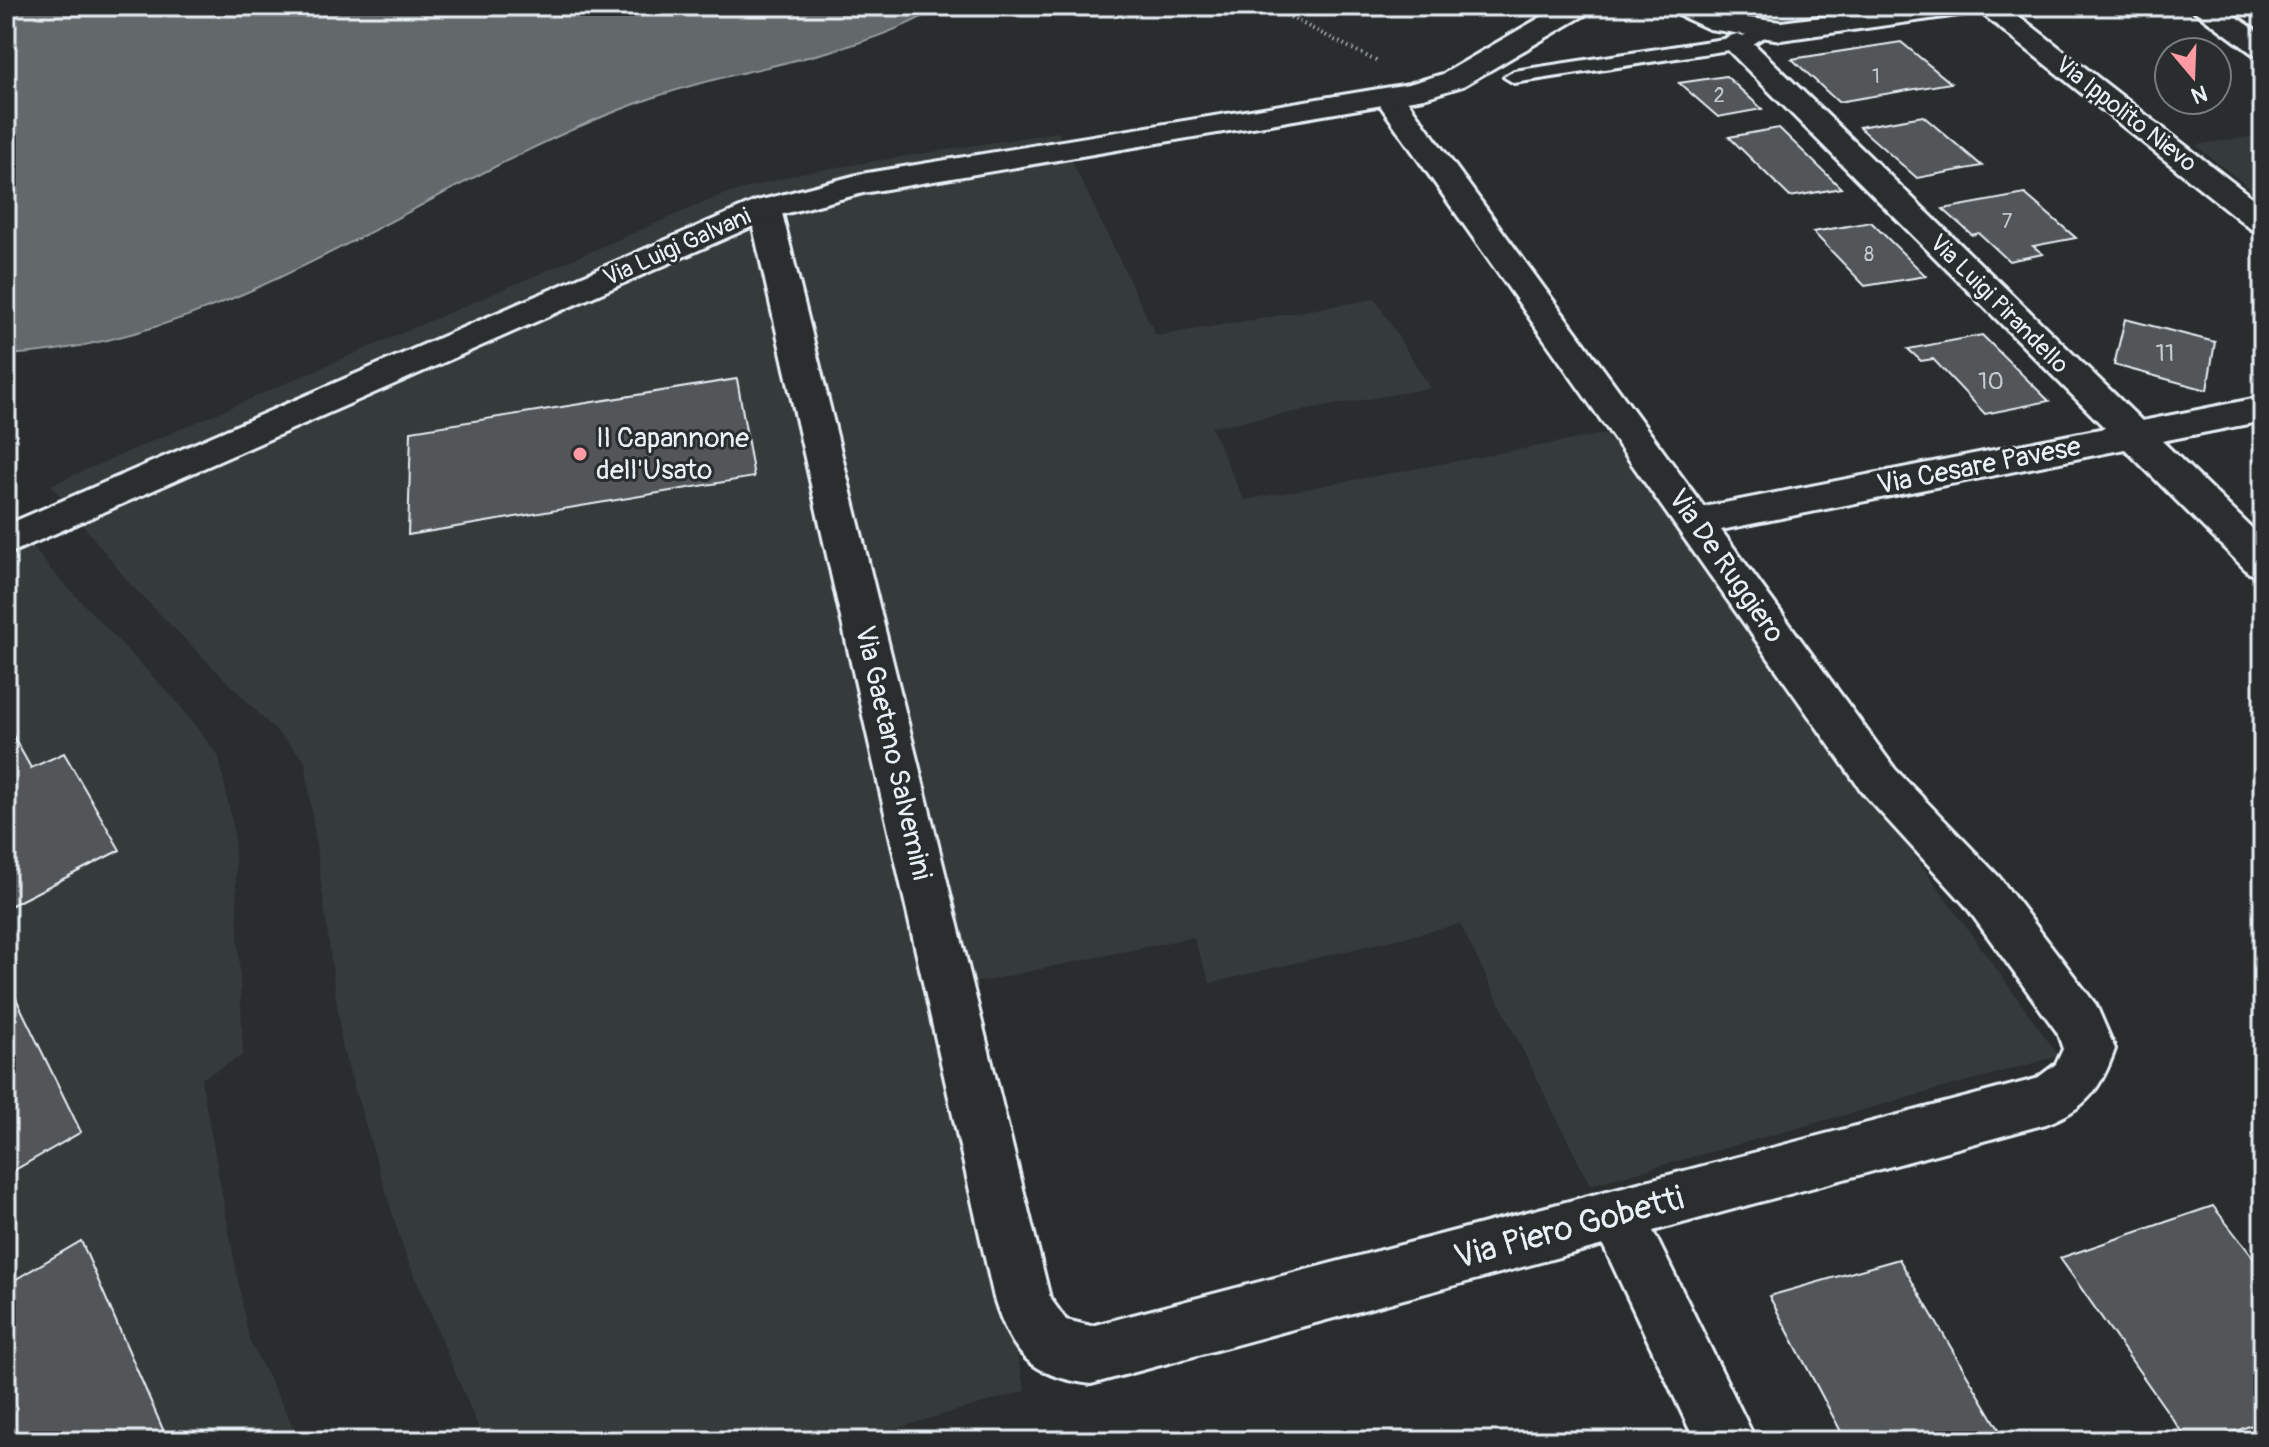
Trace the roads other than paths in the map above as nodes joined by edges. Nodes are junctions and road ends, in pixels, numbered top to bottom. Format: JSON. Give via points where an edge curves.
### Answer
{"nodes":[{"id":1,"x":1553,"y":6,"type":"edge"},
{"id":2,"x":1580,"y":6,"type":"edge"},
{"id":3,"x":1682,"y":6,"type":"edge"},
{"id":4,"x":1712,"y":6,"type":"edge"},
{"id":5,"x":1972,"y":6,"type":"edge"},
{"id":6,"x":1989,"y":6,"type":"edge"},
{"id":7,"x":2202,"y":6,"type":"edge"},
{"id":8,"x":1751,"y":36,"type":"junction"},
{"id":9,"x":2263,"y":48,"type":"edge"},
{"id":10,"x":1514,"y":77,"type":"dead end"},
{"id":11,"x":1401,"y":95,"type":"junction"},
{"id":12,"x":765,"y":209,"type":"junction"},
{"id":13,"x":2263,"y":222,"type":"edge"},
{"id":14,"x":2263,"y":409,"type":"edge"},
{"id":15,"x":2134,"y":436,"type":"junction"},
{"id":16,"x":1695,"y":522,"type":"junction"},
{"id":17,"x":6,"y":541,"type":"edge"},
{"id":18,"x":2263,"y":563,"type":"edge"},
{"id":19,"x":2078,"y":1021,"type":"joint"},
{"id":20,"x":1617,"y":1215,"type":"junction"},
{"id":21,"x":1022,"y":1298,"type":"joint"},
{"id":22,"x":1726,"y":1441,"type":"edge"}],
"edges":[{"from":1,"to":11,"type":"street"},
{"from":2,"to":11,"type":"street","via":[[1453,80]]},
{"from":3,"to":8,"type":"street"},
{"from":4,"to":8,"type":"street"},
{"from":5,"to":8,"type":"street"},
{"from":6,"to":13,"type":"street","name":"Via Ippolito Nievo"},
{"from":7,"to":9,"type":"street"},
{"from":8,"to":10,"type":"lane"},
{"from":8,"to":15,"type":"street","name":"Via Luigi Pirandello"},
{"from":11,"to":12,"type":"street","name":"Via Luigi Galvani","via":[[861,184]]},
{"from":11,"to":16,"type":"street","name":"Via De Ruggiero"},
{"from":12,"to":17,"type":"street","name":"Via Luigi Galvani"},
{"from":12,"to":21,"type":"street","name":"Via Gaetano Salvemini"},
{"from":14,"to":15,"type":"street","name":"Via Cesare Pavese"},
{"from":15,"to":16,"type":"street","name":"Via Cesare Pavese"},
{"from":15,"to":18,"type":"street","name":"Via Luigi Pirandello"},
{"from":16,"to":19,"type":"street","name":"Via De Ruggiero","via":[[1879,781],[1982,891]]},
{"from":19,"to":20,"type":"street","name":"Via Piero Gobetti","via":[[2089,1049],[2082,1070],[2070,1089],[2046,1100]]},
{"from":20,"to":21,"type":"street","name":"Via Piero Gobetti","via":[[1091,1355],[1061,1353],[1039,1337]]},
{"from":20,"to":22,"type":"street"}]}
